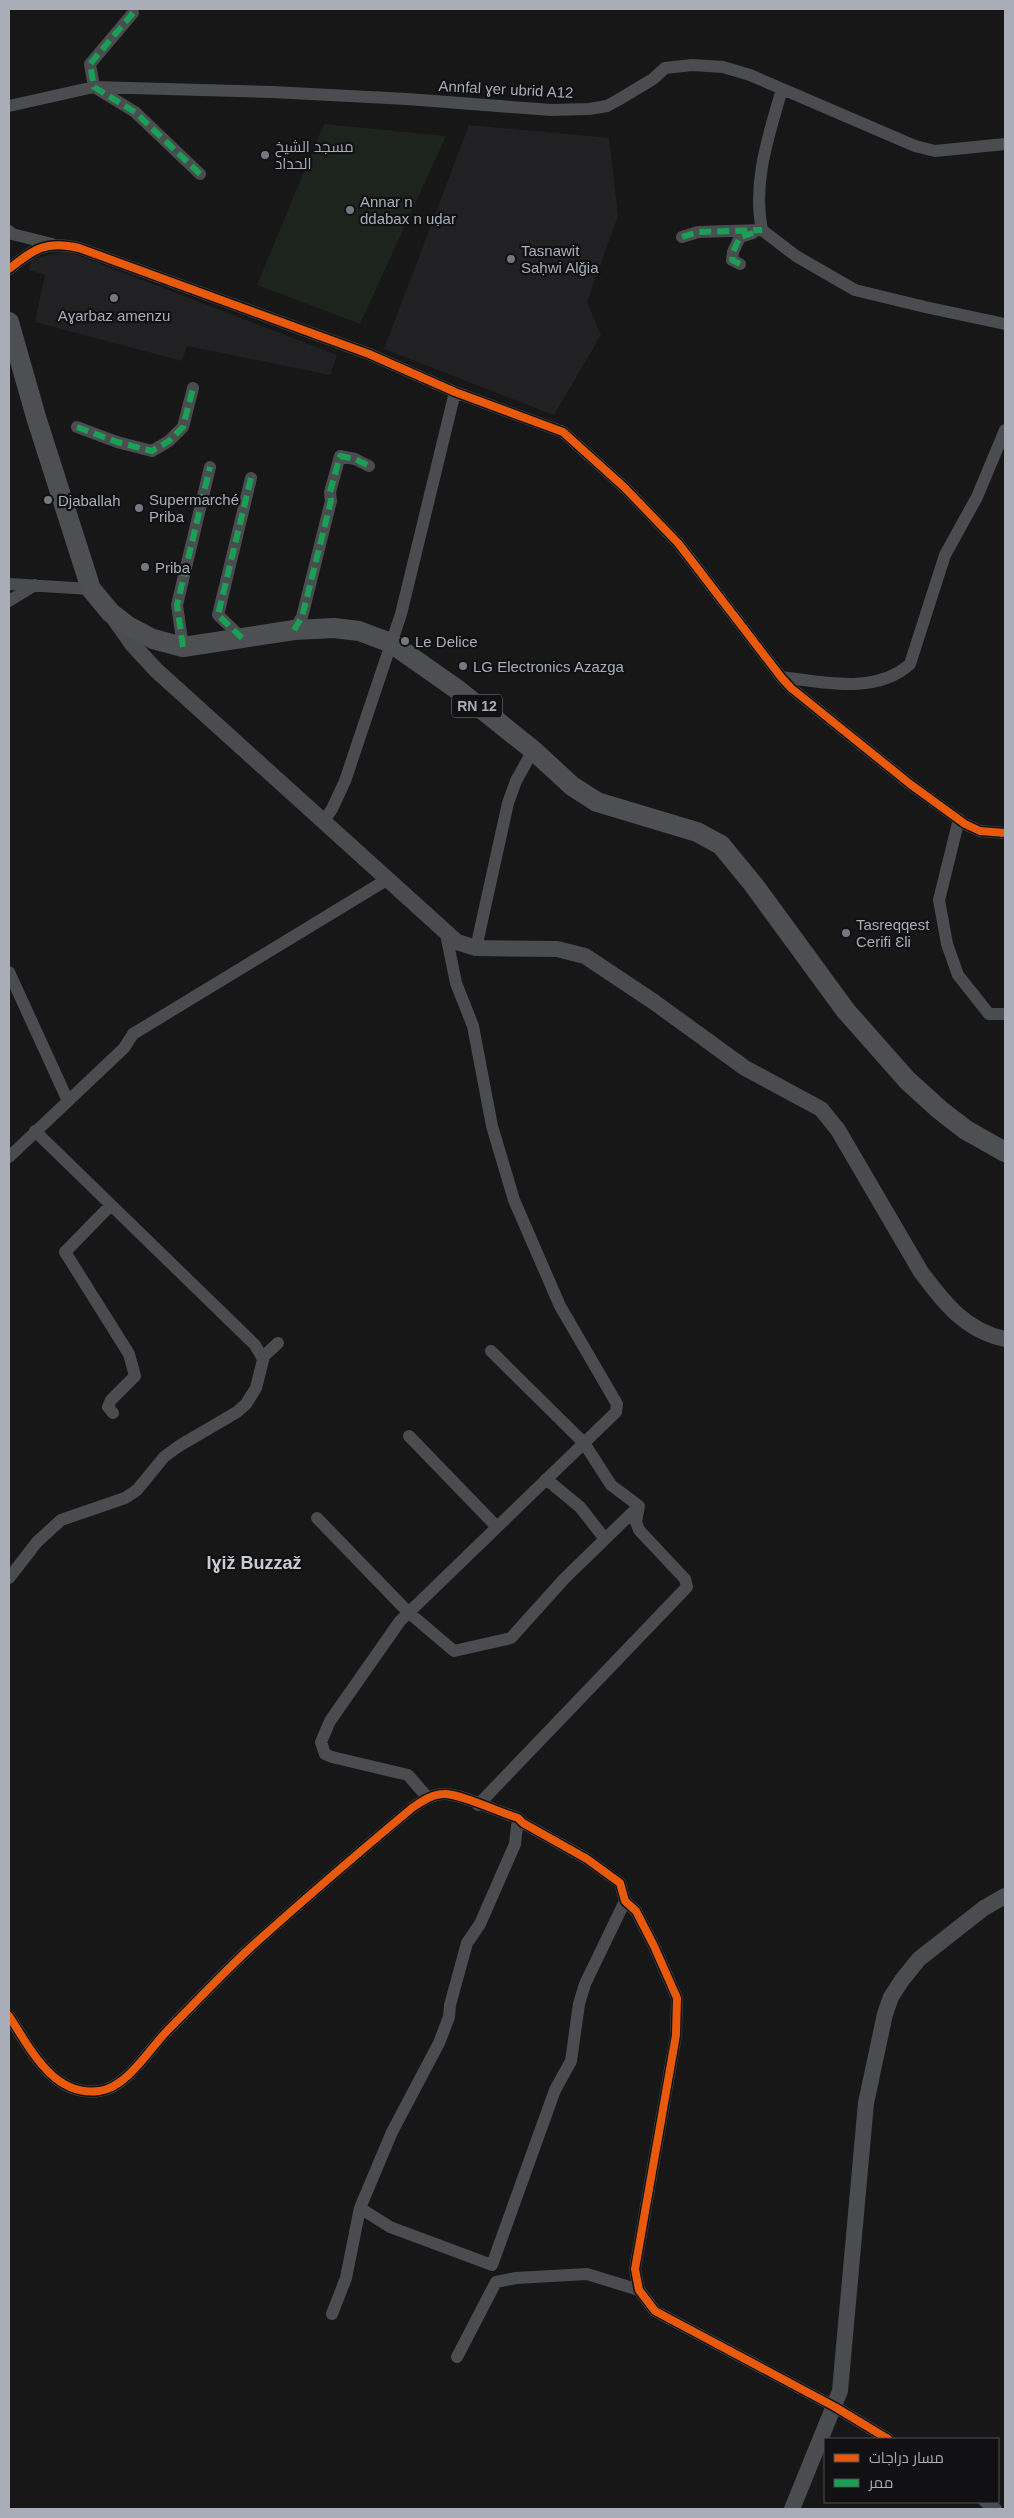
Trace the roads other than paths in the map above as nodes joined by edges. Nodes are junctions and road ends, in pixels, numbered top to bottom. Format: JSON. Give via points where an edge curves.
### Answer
{"nodes":[{"id":1,"x":134,"y":13,"type":"dead end"},
{"id":2,"x":94,"y":87,"type":"junction"},
{"id":3,"x":782,"y":89,"type":"junction"},
{"id":4,"x":9,"y":106,"type":"edge"},
{"id":5,"x":1005,"y":144,"type":"edge"},
{"id":6,"x":200,"y":174,"type":"dead end"},
{"id":7,"x":762,"y":230,"type":"junction"},
{"id":8,"x":9,"y":231,"type":"edge"},
{"id":9,"x":739,"y":234,"type":"junction"},
{"id":10,"x":682,"y":236,"type":"dead end"},
{"id":11,"x":52,"y":244,"type":"junction"},
{"id":12,"x":740,"y":264,"type":"dead end"},
{"id":13,"x":9,"y":269,"type":"edge"},
{"id":14,"x":9,"y":322,"type":"edge"},
{"id":15,"x":1005,"y":324,"type":"edge"},
{"id":16,"x":193,"y":388,"type":"dead end"},
{"id":17,"x":455,"y":392,"type":"junction"},
{"id":18,"x":77,"y":427,"type":"dead end"},
{"id":19,"x":1005,"y":430,"type":"edge"},
{"id":20,"x":369,"y":466,"type":"dead end"},
{"id":21,"x":210,"y":467,"type":"dead end"},
{"id":22,"x":251,"y":478,"type":"dead end"},
{"id":23,"x":9,"y":584,"type":"edge"},
{"id":24,"x":35,"y":585,"type":"junction"},
{"id":25,"x":91,"y":589,"type":"junction"},
{"id":26,"x":9,"y":601,"type":"edge"},
{"id":27,"x":110,"y":613,"type":"junction"},
{"id":28,"x":294,"y":630,"type":"junction"},
{"id":29,"x":242,"y":638,"type":"junction"},
{"id":30,"x":391,"y":643,"type":"junction"},
{"id":31,"x":184,"y":646,"type":"junction"},
{"id":32,"x":781,"y":678,"type":"junction"},
{"id":33,"x":533,"y":750,"type":"junction"},
{"id":34,"x":959,"y":819,"type":"junction"},
{"id":35,"x":323,"y":822,"type":"junction"},
{"id":36,"x":1005,"y":833,"type":"edge"},
{"id":37,"x":388,"y":879,"type":"junction"},
{"id":38,"x":446,"y":934,"type":"junction"},
{"id":39,"x":476,"y":948,"type":"junction"},
{"id":40,"x":10,"y":974,"type":"edge"},
{"id":41,"x":1005,"y":1014,"type":"edge"},
{"id":42,"x":68,"y":1101,"type":"junction"},
{"id":43,"x":36,"y":1131,"type":"junction"},
{"id":44,"x":1005,"y":1152,"type":"edge"},
{"id":45,"x":9,"y":1157,"type":"edge"},
{"id":46,"x":110,"y":1206,"type":"junction"},
{"id":47,"x":1005,"y":1339,"type":"edge"},
{"id":48,"x":278,"y":1343,"type":"dead end"},
{"id":49,"x":491,"y":1350,"type":"dead end"},
{"id":50,"x":263,"y":1359,"type":"junction"},
{"id":51,"x":113,"y":1413,"type":"dead end"},
{"id":52,"x":409,"y":1436,"type":"dead end"},
{"id":53,"x":584,"y":1443,"type":"junction"},
{"id":54,"x":546,"y":1479,"type":"junction"},
{"id":55,"x":639,"y":1506,"type":"junction"},
{"id":56,"x":318,"y":1518,"type":"dead end"},
{"id":57,"x":496,"y":1526,"type":"junction"},
{"id":58,"x":605,"y":1539,"type":"junction"},
{"id":59,"x":9,"y":1578,"type":"edge"},
{"id":60,"x":408,"y":1612,"type":"junction"},
{"id":61,"x":428,"y":1798,"type":"junction"},
{"id":62,"x":478,"y":1804,"type":"junction"},
{"id":63,"x":518,"y":1818,"type":"junction"},
{"id":64,"x":1005,"y":1896,"type":"edge"},
{"id":65,"x":625,"y":1901,"type":"junction"},
{"id":66,"x":9,"y":2016,"type":"edge"},
{"id":67,"x":360,"y":2208,"type":"junction"},
{"id":68,"x":492,"y":2265,"type":"junction"},
{"id":69,"x":496,"y":2282,"type":"junction"},
{"id":70,"x":639,"y":2290,"type":"junction"},
{"id":71,"x":332,"y":2314,"type":"dead end"},
{"id":72,"x":458,"y":2357,"type":"dead end"},
{"id":73,"x":835,"y":2407,"type":"junction"},
{"id":74,"x":886,"y":2438,"type":"edge"},
{"id":75,"x":792,"y":2509,"type":"edge"}],
"edges":[{"from":1,"to":2,"type":"street","via":[[90,64]]},
{"from":2,"to":3,"type":"street","name":"Annfal ɣer ubrid A12","via":[[407,98],[544,110],[589,110],[608,106],[665,68],[692,65],[723,67]]},
{"from":2,"to":4,"type":"street","name":"Annfal ɣer ubrid A12"},
{"from":2,"to":6,"type":"street","via":[[135,112]]},
{"from":3,"to":5,"type":"street","name":"Annfal ɣer ubrid A12","via":[[915,146],[934,151]]},
{"from":3,"to":7,"type":"street","via":[[763,155],[758,208]]},
{"from":7,"to":9,"type":"street"},
{"from":7,"to":15,"type":"street","via":[[796,256],[855,290]]},
{"from":8,"to":11,"type":"street"},
{"from":9,"to":10,"type":"street","via":[[698,232]]},
{"from":9,"to":12,"type":"street","via":[[732,260]]},
{"from":11,"to":13,"type":"street","via":[[29,252]]},
{"from":11,"to":17,"type":"street","via":[[79,248],[369,354]]},
{"from":14,"to":25,"type":"main road","number":"RN 12"},
{"from":16,"to":18,"type":"street","via":[[183,427],[152,451]]},
{"from":17,"to":30,"type":"street","via":[[402,614]]},
{"from":17,"to":32,"type":"street","via":[[563,432],[624,486],[678,543]]},
{"from":19,"to":32,"type":"street","via":[[977,497],[946,555],[910,664],[900,674],[847,685]]},
{"from":20,"to":28,"type":"street","via":[[340,456],[330,492],[332,501],[302,617]]},
{"from":21,"to":31,"type":"street","via":[[177,605]]},
{"from":22,"to":29,"type":"street","via":[[218,615]]},
{"from":23,"to":24,"type":"street"},
{"from":24,"to":25,"type":"street"},
{"from":24,"to":26,"type":"street"},
{"from":25,"to":27,"type":"main road","number":"RN 12"},
{"from":27,"to":31,"type":"main road","number":"RN 12","via":[[153,639]]},
{"from":27,"to":35,"type":"street","via":[[156,670]]},
{"from":28,"to":29,"type":"main road","number":"RN 12"},
{"from":28,"to":30,"type":"main road","number":"RN 12","via":[[334,628],[359,631]]},
{"from":29,"to":31,"type":"main road","number":"RN 12"},
{"from":30,"to":33,"type":"main road","number":"RN 12","via":[[458,690]]},
{"from":30,"to":35,"type":"street","via":[[345,781]]},
{"from":32,"to":34,"type":"street","via":[[819,712]]},
{"from":33,"to":39,"type":"street","via":[[508,803]]},
{"from":33,"to":44,"type":"main road","number":"RN 12","via":[[572,786],[596,802],[697,832],[721,845],[846,1011],[908,1080],[953,1120]]},
{"from":34,"to":36,"type":"street","via":[[980,831]]},
{"from":34,"to":41,"type":"street","via":[[939,900],[947,944],[958,975],[989,1014]]},
{"from":35,"to":37,"type":"street"},
{"from":37,"to":38,"type":"street"},
{"from":37,"to":42,"type":"street","via":[[133,1034],[124,1048]]},
{"from":38,"to":39,"type":"street","via":[[457,942]]},
{"from":38,"to":53,"type":"street","via":[[456,983],[473,1026],[492,1126],[514,1200],[560,1306],[617,1404],[616,1412]]},
{"from":39,"to":47,"type":"street","via":[[557,949],[585,956],[745,1068],[821,1109],[838,1130],[935,1291],[962,1320],[978,1331]]},
{"from":40,"to":42,"type":"street"},
{"from":42,"to":43,"type":"street"},
{"from":43,"to":45,"type":"street"},
{"from":43,"to":46,"type":"street"},
{"from":46,"to":50,"type":"street","via":[[255,1345]]},
{"from":46,"to":51,"type":"street","via":[[65,1252],[129,1354],[135,1376],[112,1400],[108,1407]]},
{"from":48,"to":50,"type":"street"},
{"from":49,"to":53,"type":"street"},
{"from":50,"to":59,"type":"street","via":[[256,1388],[237,1412],[179,1446],[164,1458],[137,1490],[125,1498],[61,1520],[37,1542]]},
{"from":52,"to":57,"type":"street"},
{"from":53,"to":54,"type":"street"},
{"from":53,"to":55,"type":"street","via":[[611,1485]]},
{"from":54,"to":57,"type":"street"},
{"from":54,"to":58,"type":"street","via":[[580,1507]]},
{"from":55,"to":58,"type":"street"},
{"from":55,"to":62,"type":"street","via":[[636,1522],[639,1530],[684,1579],[687,1588]]},
{"from":56,"to":60,"type":"street"},
{"from":57,"to":60,"type":"street"},
{"from":58,"to":60,"type":"street","via":[[511,1638],[454,1650]]},
{"from":60,"to":61,"type":"street","via":[[330,1721],[323,1734],[321,1748],[332,1757],[408,1775]]},
{"from":61,"to":62,"type":"street","via":[[444,1794]]},
{"from":61,"to":66,"type":"street","via":[[404,1814],[247,1951],[120,2083],[110,2089],[90,2091],[56,2080],[36,2057]]},
{"from":62,"to":63,"type":"street"},
{"from":63,"to":65,"type":"street","via":[[587,1859],[620,1884]]},
{"from":63,"to":67,"type":"street","via":[[515,1844],[480,1924],[467,1943],[449,2017],[439,2043],[392,2132]]},
{"from":64,"to":73,"type":"street","via":[[984,1908],[920,1959],[902,1980],[884,2014],[866,2103],[842,2374]]},
{"from":65,"to":68,"type":"street","via":[[585,1984],[578,2004],[571,2060],[554,2090]]},
{"from":65,"to":70,"type":"street","via":[[641,1920],[677,1998],[676,2035],[635,2269]]},
{"from":67,"to":68,"type":"street","via":[[390,2226]]},
{"from":67,"to":71,"type":"street","via":[[346,2278]]},
{"from":68,"to":69,"type":"street"},
{"from":69,"to":70,"type":"street","via":[[587,2274]]},
{"from":69,"to":72,"type":"street"},
{"from":70,"to":73,"type":"street","via":[[655,2311]]},
{"from":73,"to":74,"type":"street"},
{"from":73,"to":75,"type":"street"}]}
